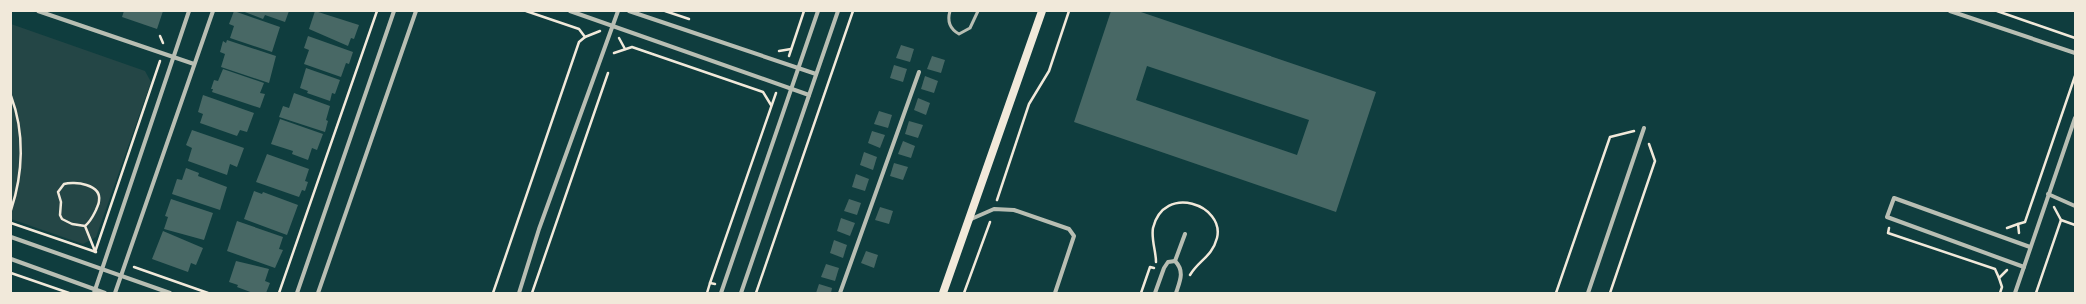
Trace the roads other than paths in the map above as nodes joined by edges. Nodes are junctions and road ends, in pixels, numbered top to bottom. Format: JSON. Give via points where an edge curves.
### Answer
{"nodes":[{"id":1,"x":38,"y":11,"type":"edge"},
{"id":2,"x":189,"y":11,"type":"edge"},
{"id":3,"x":213,"y":11,"type":"edge"},
{"id":4,"x":394,"y":11,"type":"edge"},
{"id":5,"x":416,"y":11,"type":"edge"},
{"id":6,"x":570,"y":11,"type":"edge"},
{"id":7,"x":618,"y":11,"type":"edge"},
{"id":8,"x":629,"y":11,"type":"edge"},
{"id":9,"x":818,"y":11,"type":"edge"},
{"id":10,"x":838,"y":11,"type":"edge"},
{"id":11,"x":950,"y":11,"type":"edge"},
{"id":12,"x":978,"y":11,"type":"edge"},
{"id":13,"x":1042,"y":11,"type":"edge"},
{"id":14,"x":1950,"y":11,"type":"edge"},
{"id":15,"x":612,"y":25,"type":"junction"},
{"id":16,"x":2075,"y":53,"type":"edge"},
{"id":17,"x":174,"y":58,"type":"junction"},
{"id":18,"x":194,"y":64,"type":"junction"},
{"id":19,"x":798,"y":67,"type":"junction"},
{"id":20,"x":920,"y":72,"type":"dead end"},
{"id":21,"x":816,"y":74,"type":"junction"},
{"id":22,"x":791,"y":88,"type":"junction"},
{"id":23,"x":809,"y":95,"type":"junction"},
{"id":24,"x":2075,"y":118,"type":"edge"},
{"id":25,"x":1644,"y":128,"type":"dead end"},
{"id":26,"x":2048,"y":194,"type":"junction"},
{"id":27,"x":2075,"y":206,"type":"edge"},
{"id":28,"x":969,"y":220,"type":"junction"},
{"id":29,"x":1185,"y":234,"type":"dead end"},
{"id":30,"x":11,"y":237,"type":"edge"},
{"id":31,"x":2030,"y":248,"type":"junction"},
{"id":32,"x":11,"y":259,"type":"edge"},
{"id":33,"x":1175,"y":261,"type":"junction"},
{"id":34,"x":2024,"y":267,"type":"junction"},
{"id":35,"x":101,"y":270,"type":"junction"},
{"id":36,"x":120,"y":276,"type":"junction"},
{"id":37,"x":94,"y":291,"type":"edge"},
{"id":38,"x":105,"y":293,"type":"edge"},
{"id":39,"x":115,"y":293,"type":"edge"},
{"id":40,"x":170,"y":293,"type":"edge"},
{"id":41,"x":297,"y":293,"type":"edge"},
{"id":42,"x":318,"y":293,"type":"edge"},
{"id":43,"x":519,"y":293,"type":"edge"},
{"id":44,"x":721,"y":293,"type":"edge"},
{"id":45,"x":741,"y":293,"type":"edge"},
{"id":46,"x":840,"y":293,"type":"edge"},
{"id":47,"x":944,"y":293,"type":"edge"},
{"id":48,"x":1055,"y":293,"type":"edge"},
{"id":49,"x":1156,"y":293,"type":"edge"},
{"id":50,"x":1176,"y":293,"type":"edge"},
{"id":51,"x":1588,"y":293,"type":"edge"},
{"id":52,"x":2015,"y":293,"type":"edge"}],
"edges":[{"from":1,"to":17,"type":"street"},
{"from":2,"to":17,"type":"street"},
{"from":3,"to":18,"type":"street"},
{"from":4,"to":41,"type":"street"},
{"from":5,"to":42,"type":"street"},
{"from":6,"to":15,"type":"street"},
{"from":7,"to":15,"type":"street"},
{"from":8,"to":19,"type":"street"},
{"from":9,"to":19,"type":"street"},
{"from":10,"to":21,"type":"street"},
{"from":11,"to":12,"type":"lane","via":[[950,25],[953,31],[959,34],[970,28]]},
{"from":13,"to":28,"type":"main road"},
{"from":14,"to":16,"type":"street"},
{"from":15,"to":22,"type":"street"},
{"from":15,"to":43,"type":"street"},
{"from":17,"to":18,"type":"street"},
{"from":17,"to":35,"type":"street"},
{"from":18,"to":36,"type":"street"},
{"from":19,"to":21,"type":"street"},
{"from":19,"to":22,"type":"street"},
{"from":20,"to":46,"type":"street"},
{"from":21,"to":23,"type":"street"},
{"from":22,"to":23,"type":"street"},
{"from":22,"to":44,"type":"street"},
{"from":23,"to":45,"type":"street"},
{"from":24,"to":26,"type":"street"},
{"from":25,"to":51,"type":"street"},
{"from":26,"to":27,"type":"street"},
{"from":26,"to":31,"type":"street"},
{"from":28,"to":47,"type":"main road"},
{"from":28,"to":48,"type":"street","via":[[994,209],[1004,209],[1032,215],[1070,229],[1074,236]]},
{"from":29,"to":33,"type":"street"},
{"from":30,"to":35,"type":"street"},
{"from":31,"to":34,"type":"street"},
{"from":31,"to":34,"type":"street","via":[[1894,198],[1887,217]]},
{"from":32,"to":37,"type":"street"},
{"from":33,"to":49,"type":"street","via":[[1168,262],[1164,268]]},
{"from":33,"to":50,"type":"street","via":[[1180,266],[1182,274]]},
{"from":34,"to":52,"type":"street"},
{"from":35,"to":36,"type":"street"},
{"from":35,"to":37,"type":"street"},
{"from":36,"to":39,"type":"street"},
{"from":36,"to":40,"type":"street"},
{"from":37,"to":38,"type":"street"}]}
